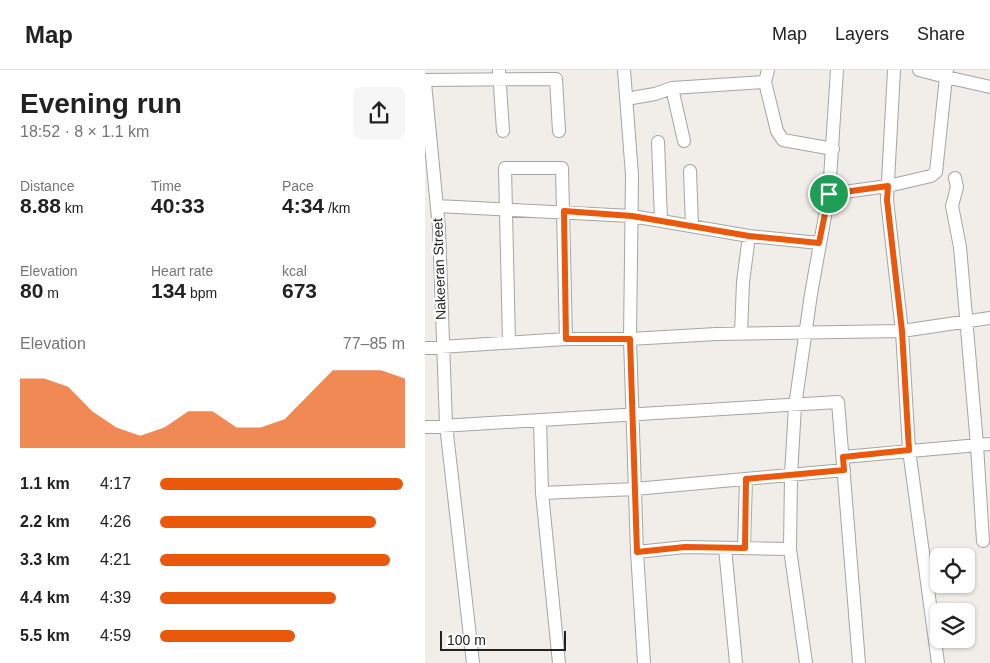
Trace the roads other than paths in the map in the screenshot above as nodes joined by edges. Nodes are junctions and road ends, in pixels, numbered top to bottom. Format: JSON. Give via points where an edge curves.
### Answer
{"nodes":[{"id":1,"x":624,"y":70,"type":"edge"},
{"id":2,"x":837,"y":70,"type":"edge"},
{"id":3,"x":894,"y":70,"type":"edge"},
{"id":4,"x":919,"y":70,"type":"edge"},
{"id":5,"x":946,"y":73,"type":"edge"},
{"id":6,"x":499,"y":74,"type":"edge"},
{"id":7,"x":767,"y":76,"type":"edge"},
{"id":8,"x":425,"y":81,"type":"edge"},
{"id":9,"x":990,"y":87,"type":"edge"},
{"id":10,"x":672,"y":88,"type":"junction"},
{"id":11,"x":626,"y":99,"type":"junction"},
{"id":12,"x":503,"y":131,"type":"dead end"},
{"id":13,"x":559,"y":131,"type":"dead end"},
{"id":14,"x":684,"y":141,"type":"dead end"},
{"id":15,"x":658,"y":142,"type":"dead end"},
{"id":16,"x":833,"y":149,"type":"junction"},
{"id":17,"x":690,"y":171,"type":"dead end"},
{"id":18,"x":955,"y":178,"type":"dead end"},
{"id":19,"x":888,"y":186,"type":"junction"},
{"id":20,"x":829,"y":194,"type":"junction"},
{"id":21,"x":437,"y":206,"type":"junction"},
{"id":22,"x":506,"y":209,"type":"junction"},
{"id":23,"x":564,"y":211,"type":"junction"},
{"id":24,"x":632,"y":216,"type":"junction"},
{"id":25,"x":661,"y":220,"type":"junction"},
{"id":26,"x":692,"y":226,"type":"junction"},
{"id":27,"x":425,"y":228,"type":"edge"},
{"id":28,"x":439,"y":228,"type":"junction"},
{"id":29,"x":749,"y":236,"type":"junction"},
{"id":30,"x":819,"y":243,"type":"junction"},
{"id":31,"x":990,"y":318,"type":"edge"},
{"id":32,"x":965,"y":320,"type":"junction"},
{"id":33,"x":902,"y":331,"type":"junction"},
{"id":34,"x":807,"y":332,"type":"junction"},
{"id":35,"x":741,"y":333,"type":"junction"},
{"id":36,"x":566,"y":339,"type":"junction"},
{"id":37,"x":630,"y":339,"type":"junction"},
{"id":38,"x":509,"y":342,"type":"junction"},
{"id":39,"x":442,"y":347,"type":"junction"},
{"id":40,"x":425,"y":348,"type":"edge"},
{"id":41,"x":795,"y":406,"type":"junction"},
{"id":42,"x":634,"y":416,"type":"junction"},
{"id":43,"x":540,"y":420,"type":"junction"},
{"id":44,"x":446,"y":425,"type":"junction"},
{"id":45,"x":425,"y":427,"type":"edge"},
{"id":46,"x":984,"y":445,"type":"edge"},
{"id":47,"x":909,"y":450,"type":"junction"},
{"id":48,"x":843,"y":457,"type":"junction"},
{"id":49,"x":844,"y":470,"type":"junction"},
{"id":50,"x":791,"y":475,"type":"junction"},
{"id":51,"x":746,"y":479,"type":"junction"},
{"id":52,"x":635,"y":490,"type":"junction"},
{"id":53,"x":542,"y":493,"type":"junction"},
{"id":54,"x":983,"y":541,"type":"dead end"},
{"id":55,"x":725,"y":548,"type":"junction"},
{"id":56,"x":745,"y":548,"type":"junction"},
{"id":57,"x":790,"y":549,"type":"junction"},
{"id":58,"x":637,"y":552,"type":"junction"},
{"id":59,"x":473,"y":663,"type":"edge"},
{"id":60,"x":559,"y":663,"type":"edge"},
{"id":61,"x":644,"y":663,"type":"edge"},
{"id":62,"x":736,"y":663,"type":"edge"},
{"id":63,"x":806,"y":663,"type":"edge"},
{"id":64,"x":859,"y":663,"type":"edge"},
{"id":65,"x":938,"y":663,"type":"edge"}],
"edges":[{"from":1,"to":11,"type":"street"},
{"from":2,"to":16,"type":"street"},
{"from":3,"to":19,"type":"street"},
{"from":4,"to":5,"type":"street"},
{"from":5,"to":9,"type":"street"},
{"from":5,"to":19,"type":"street","via":[[935,172],[931,176]]},
{"from":6,"to":8,"type":"street"},
{"from":6,"to":12,"type":"street"},
{"from":6,"to":13,"type":"street","via":[[556,79]]},
{"from":7,"to":10,"type":"street"},
{"from":7,"to":16,"type":"street","via":[[777,131],[783,140]]},
{"from":8,"to":21,"type":"street","name":"Nakeeran Street"},
{"from":10,"to":11,"type":"street"},
{"from":10,"to":14,"type":"street"},
{"from":11,"to":24,"type":"street"},
{"from":15,"to":25,"type":"street"},
{"from":16,"to":20,"type":"street"},
{"from":17,"to":26,"type":"street"},
{"from":18,"to":32,"type":"street","via":[[957,187],[952,206]]},
{"from":19,"to":20,"type":"street"},
{"from":19,"to":33,"type":"street"},
{"from":20,"to":30,"type":"street"},
{"from":21,"to":22,"type":"street"},
{"from":21,"to":28,"type":"street","name":"Nakeeran Street"},
{"from":22,"to":23,"type":"street"},
{"from":22,"to":23,"type":"street","via":[[505,168],[562,168]]},
{"from":22,"to":38,"type":"street"},
{"from":23,"to":24,"type":"street"},
{"from":23,"to":36,"type":"street"},
{"from":24,"to":25,"type":"street"},
{"from":24,"to":37,"type":"street"},
{"from":25,"to":26,"type":"street"},
{"from":26,"to":29,"type":"street"},
{"from":27,"to":28,"type":"street"},
{"from":28,"to":39,"type":"street","name":"Nakeeran Street"},
{"from":29,"to":30,"type":"street"},
{"from":29,"to":35,"type":"street"},
{"from":30,"to":34,"type":"street"},
{"from":31,"to":32,"type":"street"},
{"from":32,"to":33,"type":"street"},
{"from":32,"to":46,"type":"street"},
{"from":33,"to":34,"type":"street"},
{"from":33,"to":47,"type":"street"},
{"from":34,"to":35,"type":"street"},
{"from":34,"to":41,"type":"street"},
{"from":35,"to":37,"type":"street"},
{"from":36,"to":37,"type":"street"},
{"from":36,"to":38,"type":"street"},
{"from":37,"to":42,"type":"street"},
{"from":38,"to":39,"type":"street"},
{"from":39,"to":40,"type":"street"},
{"from":39,"to":44,"type":"street","name":"Nakeeran Street"},
{"from":41,"to":42,"type":"street"},
{"from":41,"to":48,"type":"street","via":[[838,402]]},
{"from":41,"to":50,"type":"street"},
{"from":42,"to":43,"type":"street"},
{"from":42,"to":52,"type":"street"},
{"from":43,"to":44,"type":"street"},
{"from":43,"to":53,"type":"street"},
{"from":44,"to":45,"type":"street"},
{"from":44,"to":59,"type":"street","name":"Nakeeran Street"},
{"from":46,"to":47,"type":"street"},
{"from":46,"to":54,"type":"street"},
{"from":47,"to":48,"type":"street"},
{"from":47,"to":65,"type":"street"},
{"from":48,"to":49,"type":"street"},
{"from":49,"to":50,"type":"street"},
{"from":49,"to":64,"type":"street"},
{"from":50,"to":51,"type":"street"},
{"from":50,"to":57,"type":"street"},
{"from":51,"to":52,"type":"street"},
{"from":51,"to":56,"type":"street"},
{"from":52,"to":53,"type":"street"},
{"from":52,"to":58,"type":"street"},
{"from":53,"to":60,"type":"street"},
{"from":55,"to":56,"type":"street"},
{"from":55,"to":58,"type":"street","via":[[685,547]]},
{"from":55,"to":62,"type":"street"},
{"from":56,"to":57,"type":"street"},
{"from":57,"to":63,"type":"street"},
{"from":58,"to":61,"type":"street"}]}
